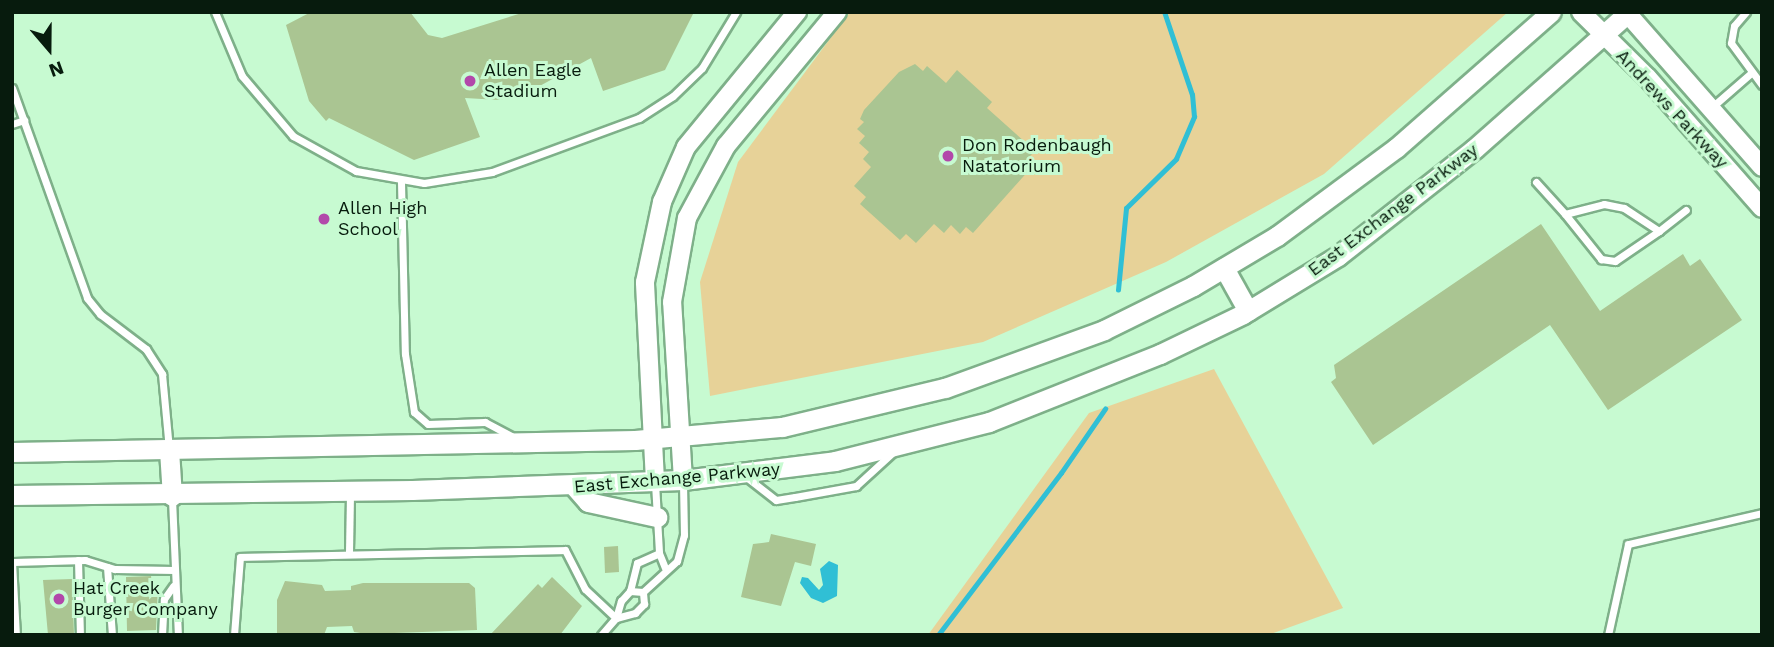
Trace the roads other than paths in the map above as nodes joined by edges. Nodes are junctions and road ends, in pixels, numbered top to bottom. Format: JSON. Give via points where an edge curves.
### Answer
{"nodes":[{"id":1,"x":215,"y":12,"type":"edge"},
{"id":2,"x":736,"y":12,"type":"edge"},
{"id":3,"x":797,"y":12,"type":"edge"},
{"id":4,"x":838,"y":12,"type":"edge"},
{"id":5,"x":1551,"y":12,"type":"edge"},
{"id":6,"x":1581,"y":12,"type":"edge"},
{"id":7,"x":1746,"y":12,"type":"edge"},
{"id":8,"x":1628,"y":13,"type":"edge"},
{"id":9,"x":1604,"y":35,"type":"junction"},
{"id":10,"x":1751,"y":73,"type":"junction"},
{"id":11,"x":1762,"y":85,"type":"edge"},
{"id":12,"x":12,"y":88,"type":"edge"},
{"id":13,"x":722,"y":102,"type":"junction"},
{"id":14,"x":1711,"y":108,"type":"junction"},
{"id":15,"x":24,"y":120,"type":"junction"},
{"id":16,"x":746,"y":122,"type":"junction"},
{"id":17,"x":12,"y":124,"type":"edge"},
{"id":18,"x":1762,"y":167,"type":"edge"},
{"id":19,"x":401,"y":182,"type":"junction"},
{"id":20,"x":1536,"y":182,"type":"dead end"},
{"id":21,"x":1762,"y":208,"type":"edge"},
{"id":22,"x":1686,"y":210,"type":"dead end"},
{"id":23,"x":1565,"y":214,"type":"junction"},
{"id":24,"x":1659,"y":231,"type":"junction"},
{"id":25,"x":1224,"y":268,"type":"junction"},
{"id":26,"x":1248,"y":311,"type":"junction"},
{"id":27,"x":681,"y":436,"type":"junction"},
{"id":28,"x":652,"y":438,"type":"junction"},
{"id":29,"x":521,"y":442,"type":"junction"},
{"id":30,"x":897,"y":447,"type":"junction"},
{"id":31,"x":169,"y":450,"type":"junction"},
{"id":32,"x":12,"y":452,"type":"edge"},
{"id":33,"x":744,"y":475,"type":"junction"},
{"id":34,"x":683,"y":480,"type":"junction"},
{"id":35,"x":655,"y":481,"type":"junction"},
{"id":36,"x":574,"y":486,"type":"junction"},
{"id":37,"x":350,"y":491,"type":"junction"},
{"id":38,"x":12,"y":495,"type":"edge"},
{"id":39,"x":172,"y":496,"type":"junction"},
{"id":40,"x":1762,"y":513,"type":"edge"},
{"id":41,"x":657,"y":517,"type":"junction"},
{"id":42,"x":348,"y":552,"type":"junction"},
{"id":43,"x":659,"y":553,"type":"junction"},
{"id":44,"x":78,"y":560,"type":"junction"},
{"id":45,"x":12,"y":562,"type":"edge"},
{"id":46,"x":107,"y":567,"type":"junction"},
{"id":47,"x":665,"y":568,"type":"junction"},
{"id":48,"x":174,"y":570,"type":"junction"},
{"id":49,"x":174,"y":584,"type":"junction"},
{"id":50,"x":630,"y":591,"type":"junction"},
{"id":51,"x":643,"y":592,"type":"junction"},
{"id":52,"x":616,"y":618,"type":"junction"},
{"id":53,"x":113,"y":632,"type":"edge"},
{"id":54,"x":16,"y":635,"type":"edge"},
{"id":55,"x":80,"y":635,"type":"edge"},
{"id":56,"x":162,"y":635,"type":"edge"},
{"id":57,"x":178,"y":635,"type":"edge"},
{"id":58,"x":234,"y":635,"type":"edge"},
{"id":59,"x":601,"y":635,"type":"edge"},
{"id":60,"x":1608,"y":635,"type":"edge"}],
"edges":[{"from":1,"to":19,"type":"lane","via":[[237,68],[278,122],[336,163]]},
{"from":2,"to":19,"type":"lane","via":[[702,68],[673,96],[639,118],[492,172],[447,181]]},
{"from":3,"to":13,"type":"street"},
{"from":4,"to":16,"type":"street"},
{"from":5,"to":25,"type":"main road","via":[[1358,179]]},
{"from":6,"to":9,"type":"street","name":"Andrews Parkway"},
{"from":7,"to":10,"type":"lane","via":[[1734,26],[1731,43]]},
{"from":8,"to":9,"type":"main road","name":"East Exchange Parkway"},
{"from":8,"to":14,"type":"street","name":"Andrews Parkway"},
{"from":9,"to":21,"type":"street","name":"Andrews Parkway"},
{"from":9,"to":26,"type":"main road","name":"East Exchange Parkway","via":[[1474,149],[1338,256]]},
{"from":10,"to":11,"type":"lane"},
{"from":10,"to":14,"type":"lane"},
{"from":12,"to":15,"type":"lane"},
{"from":13,"to":16,"type":"street"},
{"from":13,"to":28,"type":"street","via":[[676,166],[651,241],[644,309]]},
{"from":14,"to":18,"type":"street","name":"Andrews Parkway"},
{"from":15,"to":17,"type":"lane"},
{"from":15,"to":31,"type":"lane","via":[[87,298],[100,314],[146,349],[162,374]]},
{"from":16,"to":27,"type":"street","via":[[698,193],[677,257],[672,302]]},
{"from":19,"to":29,"type":"lane","via":[[404,354],[409,365],[410,404],[422,422],[485,422]]},
{"from":20,"to":23,"type":"lane"},
{"from":22,"to":24,"type":"lane"},
{"from":23,"to":24,"type":"lane","via":[[1604,204],[1624,208]]},
{"from":23,"to":24,"type":"lane","via":[[1601,259],[1615,261]]},
{"from":25,"to":26,"type":"main road"},
{"from":25,"to":27,"type":"main road","via":[[1104,330],[945,388],[816,421]]},
{"from":26,"to":30,"type":"main road","name":"East Exchange Parkway","via":[[1080,389],[989,422]]},
{"from":27,"to":28,"type":"main road"},
{"from":27,"to":34,"type":"street"},
{"from":28,"to":29,"type":"main road"},
{"from":28,"to":35,"type":"street"},
{"from":29,"to":31,"type":"main road"},
{"from":30,"to":33,"type":"main road","name":"East Exchange Parkway"},
{"from":30,"to":33,"type":"lane","via":[[856,486],[807,495],[776,500]]},
{"from":31,"to":32,"type":"main road"},
{"from":31,"to":39,"type":"main road"},
{"from":33,"to":34,"type":"main road","name":"East Exchange Parkway"},
{"from":34,"to":35,"type":"main road","name":"East Exchange Parkway"},
{"from":34,"to":47,"type":"lane","via":[[684,535],[677,561]]},
{"from":35,"to":36,"type":"main road","name":"East Exchange Parkway"},
{"from":35,"to":41,"type":"lane"},
{"from":36,"to":37,"type":"main road","name":"East Exchange Parkway"},
{"from":36,"to":41,"type":"main road","via":[[588,502]]},
{"from":37,"to":39,"type":"main road","name":"East Exchange Parkway"},
{"from":37,"to":42,"type":"lane"},
{"from":38,"to":39,"type":"main road","name":"East Exchange Parkway"},
{"from":39,"to":48,"type":"lane"},
{"from":40,"to":60,"type":"lane","via":[[1629,544]]},
{"from":41,"to":43,"type":"lane"},
{"from":42,"to":52,"type":"lane","via":[[565,550],[586,589]]},
{"from":42,"to":58,"type":"lane","via":[[240,557]]},
{"from":43,"to":47,"type":"lane"},
{"from":43,"to":50,"type":"lane","via":[[637,564],[630,577]]},
{"from":44,"to":45,"type":"lane"},
{"from":44,"to":46,"type":"lane"},
{"from":44,"to":55,"type":"lane"},
{"from":45,"to":54,"type":"lane"},
{"from":46,"to":48,"type":"lane"},
{"from":46,"to":53,"type":"lane"},
{"from":47,"to":51,"type":"lane"},
{"from":48,"to":49,"type":"lane"},
{"from":49,"to":56,"type":"lane","via":[[164,599]]},
{"from":49,"to":57,"type":"lane"},
{"from":50,"to":51,"type":"lane"},
{"from":50,"to":52,"type":"lane"},
{"from":51,"to":52,"type":"lane","via":[[644,604],[635,613]]},
{"from":52,"to":59,"type":"lane"}]}
